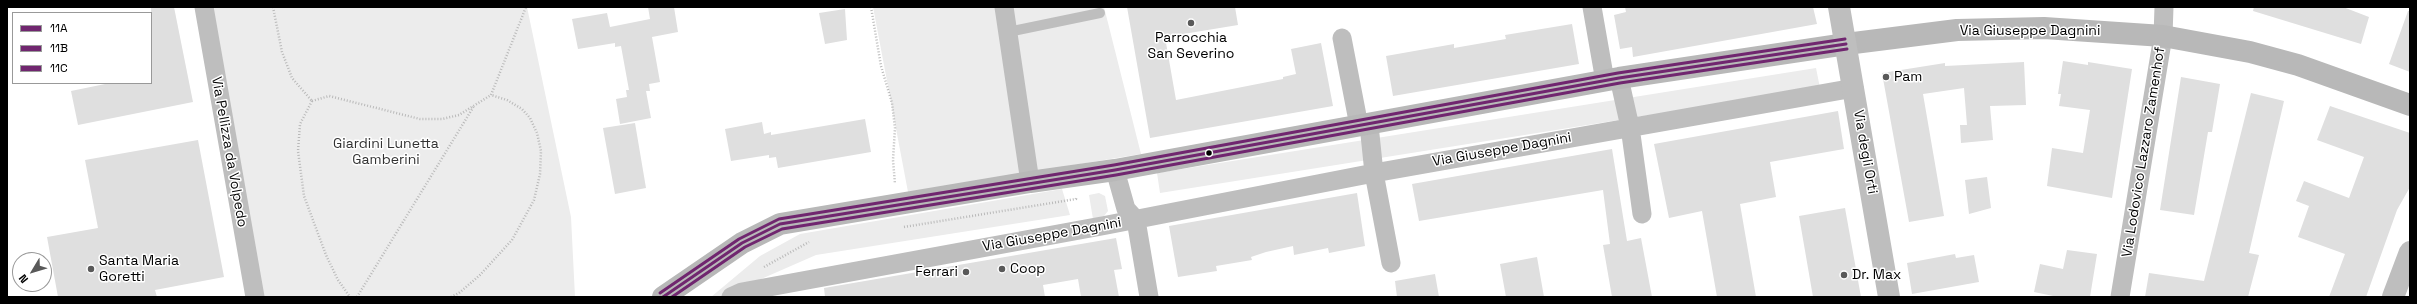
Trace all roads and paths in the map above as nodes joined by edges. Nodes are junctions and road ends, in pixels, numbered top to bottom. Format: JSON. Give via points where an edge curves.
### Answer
{"nodes":[{"id":1,"x":204,"y":7,"type":"edge"},
{"id":2,"x":274,"y":7,"type":"edge"},
{"id":3,"x":526,"y":7,"type":"edge"},
{"id":4,"x":871,"y":7,"type":"edge"},
{"id":5,"x":1004,"y":7,"type":"edge"},
{"id":6,"x":1592,"y":7,"type":"edge"},
{"id":7,"x":1839,"y":7,"type":"edge"},
{"id":8,"x":2164,"y":7,"type":"edge"},
{"id":9,"x":1100,"y":13,"type":"dead end"},
{"id":10,"x":1008,"y":32,"type":"junction"},
{"id":11,"x":2163,"y":36,"type":"junction"},
{"id":12,"x":1342,"y":38,"type":"dead end"},
{"id":13,"x":1846,"y":44,"type":"junction"},
{"id":14,"x":1612,"y":79,"type":"junction"},
{"id":15,"x":1854,"y":88,"type":"junction"},
{"id":16,"x":491,"y":95,"type":"junction"},
{"id":17,"x":312,"y":101,"type":"junction"},
{"id":18,"x":2410,"y":105,"type":"edge"},
{"id":19,"x":474,"y":106,"type":"junction"},
{"id":20,"x":1364,"y":125,"type":"junction"},
{"id":21,"x":1630,"y":127,"type":"junction"},
{"id":22,"x":1115,"y":170,"type":"junction"},
{"id":23,"x":1374,"y":173,"type":"junction"},
{"id":24,"x":1030,"y":182,"type":"junction"},
{"id":25,"x":896,"y":189,"type":"dead end"},
{"id":26,"x":1076,"y":199,"type":"dead end"},
{"id":27,"x":1642,"y":214,"type":"dead end"},
{"id":28,"x":1136,"y":220,"type":"junction"},
{"id":29,"x":896,"y":228,"type":"dead end"},
{"id":30,"x":817,"y":241,"type":"dead end"},
{"id":31,"x":2410,"y":252,"type":"edge"},
{"id":32,"x":1391,"y":263,"type":"dead end"},
{"id":33,"x":757,"y":270,"type":"dead end"},
{"id":34,"x":255,"y":297,"type":"edge"},
{"id":35,"x":350,"y":297,"type":"edge"},
{"id":36,"x":357,"y":297,"type":"edge"},
{"id":37,"x":451,"y":297,"type":"edge"},
{"id":38,"x":663,"y":297,"type":"edge"},
{"id":39,"x":731,"y":297,"type":"edge"},
{"id":40,"x":1148,"y":297,"type":"edge"},
{"id":41,"x":1889,"y":297,"type":"edge"},
{"id":42,"x":2120,"y":297,"type":"edge"},
{"id":43,"x":2393,"y":297,"type":"edge"}],
"edges":[{"from":1,"to":34,"type":"street","name":"Via Pellizza da Volpedo"},
{"from":2,"to":17,"type":"path","via":[[282,52],[292,78]]},
{"from":3,"to":16,"type":"path"},
{"from":4,"to":25,"type":"path","via":[[881,66],[892,103]]},
{"from":5,"to":10,"type":"street"},
{"from":6,"to":14,"type":"street"},
{"from":7,"to":13,"type":"main road","name":"Via degli Orti"},
{"from":8,"to":11,"type":"street","name":"Via Lodovico Lazzaro Zamenhof"},
{"from":9,"to":10,"type":"lane"},
{"from":10,"to":24,"type":"street"},
{"from":11,"to":13,"type":"street","name":"Via Giuseppe Dagnini","via":[[2088,30],[1995,28],[1957,30]]},
{"from":11,"to":18,"type":"street","name":"Via Giuseppe Dagnini","via":[[2284,61]]},
{"from":11,"to":42,"type":"street","name":"Via Lodovico Lazzaro Zamenhof"},
{"from":12,"to":20,"type":"street"},
{"from":13,"to":14,"type":"street","name":"Via Giuseppe Dagnini"},
{"from":13,"to":15,"type":"main road","name":"Via degli Orti"},
{"from":14,"to":20,"type":"street","name":"Via Giuseppe Dagnini"},
{"from":14,"to":21,"type":"street"},
{"from":15,"to":21,"type":"street","name":"Via Giuseppe Dagnini"},
{"from":15,"to":41,"type":"main road","name":"Via degli Orti"},
{"from":16,"to":19,"type":"path"},
{"from":16,"to":37,"type":"path","via":[[507,100],[522,109],[530,118],[541,151],[540,174],[534,200],[512,240],[480,275],[459,294]]},
{"from":17,"to":19,"type":"path","via":[[329,96],[420,119],[442,119],[459,115]]},
{"from":17,"to":35,"type":"path","via":[[300,124],[298,151],[304,196],[326,255]]},
{"from":19,"to":36,"type":"path"},
{"from":20,"to":22,"type":"street","name":"Via Giuseppe Dagnini"},
{"from":20,"to":23,"type":"street"},
{"from":21,"to":23,"type":"street","name":"Via Giuseppe Dagnini"},
{"from":21,"to":27,"type":"street"},
{"from":22,"to":24,"type":"street","name":"Via Giuseppe Dagnini"},
{"from":22,"to":28,"type":"street","via":[[1126,209]]},
{"from":23,"to":28,"type":"street","name":"Via Giuseppe Dagnini"},
{"from":23,"to":32,"type":"street"},
{"from":24,"to":38,"type":"street","name":"Via Giuseppe Dagnini","via":[[780,224],[742,243]]},
{"from":26,"to":29,"type":"path"},
{"from":28,"to":39,"type":"street","name":"Via Giuseppe Dagnini","via":[[742,292]]},
{"from":28,"to":40,"type":"street"},
{"from":30,"to":33,"type":"path","via":[[809,242]]},
{"from":31,"to":43,"type":"main road"}]}
